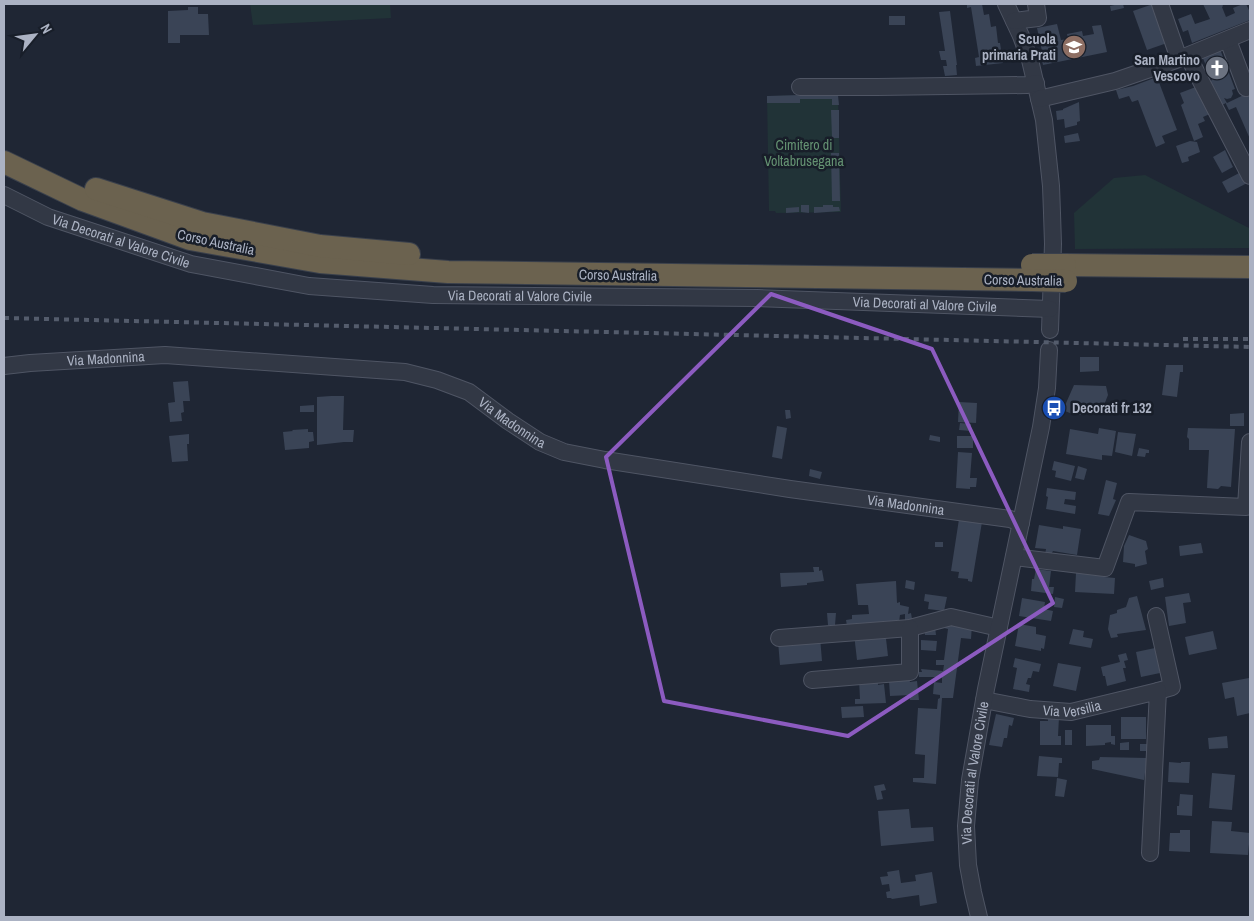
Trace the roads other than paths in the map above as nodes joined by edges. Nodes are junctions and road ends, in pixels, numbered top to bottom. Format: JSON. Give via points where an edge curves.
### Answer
{"nodes":[{"id":1,"x":1006,"y":4,"type":"edge"},
{"id":2,"x":1036,"y":4,"type":"edge"},
{"id":3,"x":1160,"y":4,"type":"edge"},
{"id":4,"x":1014,"y":21,"type":"junction"},
{"id":5,"x":1250,"y":30,"type":"edge"},
{"id":6,"x":1228,"y":40,"type":"junction"},
{"id":7,"x":1183,"y":57,"type":"junction"},
{"id":8,"x":800,"y":87,"type":"dead end"},
{"id":9,"x":1246,"y":88,"type":"dead end"},
{"id":10,"x":1038,"y":91,"type":"junction"},
{"id":11,"x":4,"y":146,"type":"edge"},
{"id":12,"x":4,"y":162,"type":"edge"},
{"id":13,"x":1250,"y":176,"type":"edge"},
{"id":14,"x":4,"y":195,"type":"edge"},
{"id":15,"x":1250,"y":267,"type":"edge"},
{"id":16,"x":1032,"y":273,"type":"junction"},
{"id":17,"x":1066,"y":273,"type":"junction"},
{"id":18,"x":1250,"y":283,"type":"edge"},
{"id":19,"x":1050,"y":309,"type":"junction"},
{"id":20,"x":1050,"y":330,"type":"dead end"},
{"id":21,"x":1049,"y":350,"type":"dead end"},
{"id":22,"x":4,"y":366,"type":"edge"},
{"id":23,"x":1250,"y":442,"type":"edge"},
{"id":24,"x":1021,"y":523,"type":"junction"},
{"id":25,"x":1014,"y":557,"type":"junction"},
{"id":26,"x":1156,"y":616,"type":"dead end"},
{"id":27,"x":910,"y":628,"type":"junction"},
{"id":28,"x":999,"y":628,"type":"junction"},
{"id":29,"x":779,"y":638,"type":"dead end"},
{"id":30,"x":812,"y":680,"type":"dead end"},
{"id":31,"x":1158,"y":691,"type":"junction"},
{"id":32,"x":984,"y":700,"type":"junction"},
{"id":33,"x":1150,"y":853,"type":"dead end"},
{"id":34,"x":980,"y":917,"type":"edge"}],
"edges":[{"from":1,"to":4,"type":"street"},
{"from":2,"to":4,"type":"street","via":[[1038,18]]},
{"from":3,"to":7,"type":"street"},
{"from":4,"to":10,"type":"street"},
{"from":5,"to":6,"type":"street"},
{"from":6,"to":7,"type":"street"},
{"from":6,"to":9,"type":"street"},
{"from":7,"to":10,"type":"street","via":[[1115,81]]},
{"from":7,"to":13,"type":"street"},
{"from":8,"to":10,"type":"street","via":[[1028,85]]},
{"from":10,"to":19,"type":"street","via":[[1051,186]]},
{"from":11,"to":16,"type":"highway","name":"Corso Australia","via":[[89,187],[202,223],[320,246],[451,257]]},
{"from":12,"to":16,"type":"highway","name":"Corso Australia","via":[[82,200],[190,239],[320,262],[448,272]]},
{"from":14,"to":19,"type":"street","name":"Via Decorati al Valore Civile","via":[[48,217],[191,264],[309,286],[433,295],[757,298]]},
{"from":15,"to":17,"type":"highway","name":"Corso Australia"},
{"from":16,"to":17,"type":"highway","name":"Corso Australia","bridge":true},
{"from":17,"to":18,"type":"highway","name":"Corso Australia"},
{"from":19,"to":20,"type":"street"},
{"from":21,"to":24,"type":"street","name":"Via Decorati al Valore Civile","via":[[1041,427]]},
{"from":22,"to":24,"type":"street","name":"Via Madonnina","via":[[165,355],[405,372],[469,392],[540,442],[564,452]]},
{"from":23,"to":25,"type":"street","via":[[1246,507],[1130,502],[1105,568]]},
{"from":24,"to":25,"type":"street","name":"Via Decorati al Valore Civile"},
{"from":25,"to":28,"type":"street","name":"Via Decorati al Valore Civile"},
{"from":26,"to":31,"type":"street","via":[[1172,687]]},
{"from":27,"to":28,"type":"street","via":[[951,617]]},
{"from":27,"to":29,"type":"street"},
{"from":27,"to":30,"type":"street","via":[[910,672]]},
{"from":28,"to":32,"type":"street","name":"Via Decorati al Valore Civile"},
{"from":31,"to":32,"type":"street","name":"Via Versilia","via":[[1071,712],[1030,710]]},
{"from":31,"to":33,"type":"street"},
{"from":32,"to":34,"type":"street","name":"Via Decorati al Valore Civile","via":[[970,780],[966,826],[968,865]]}]}
